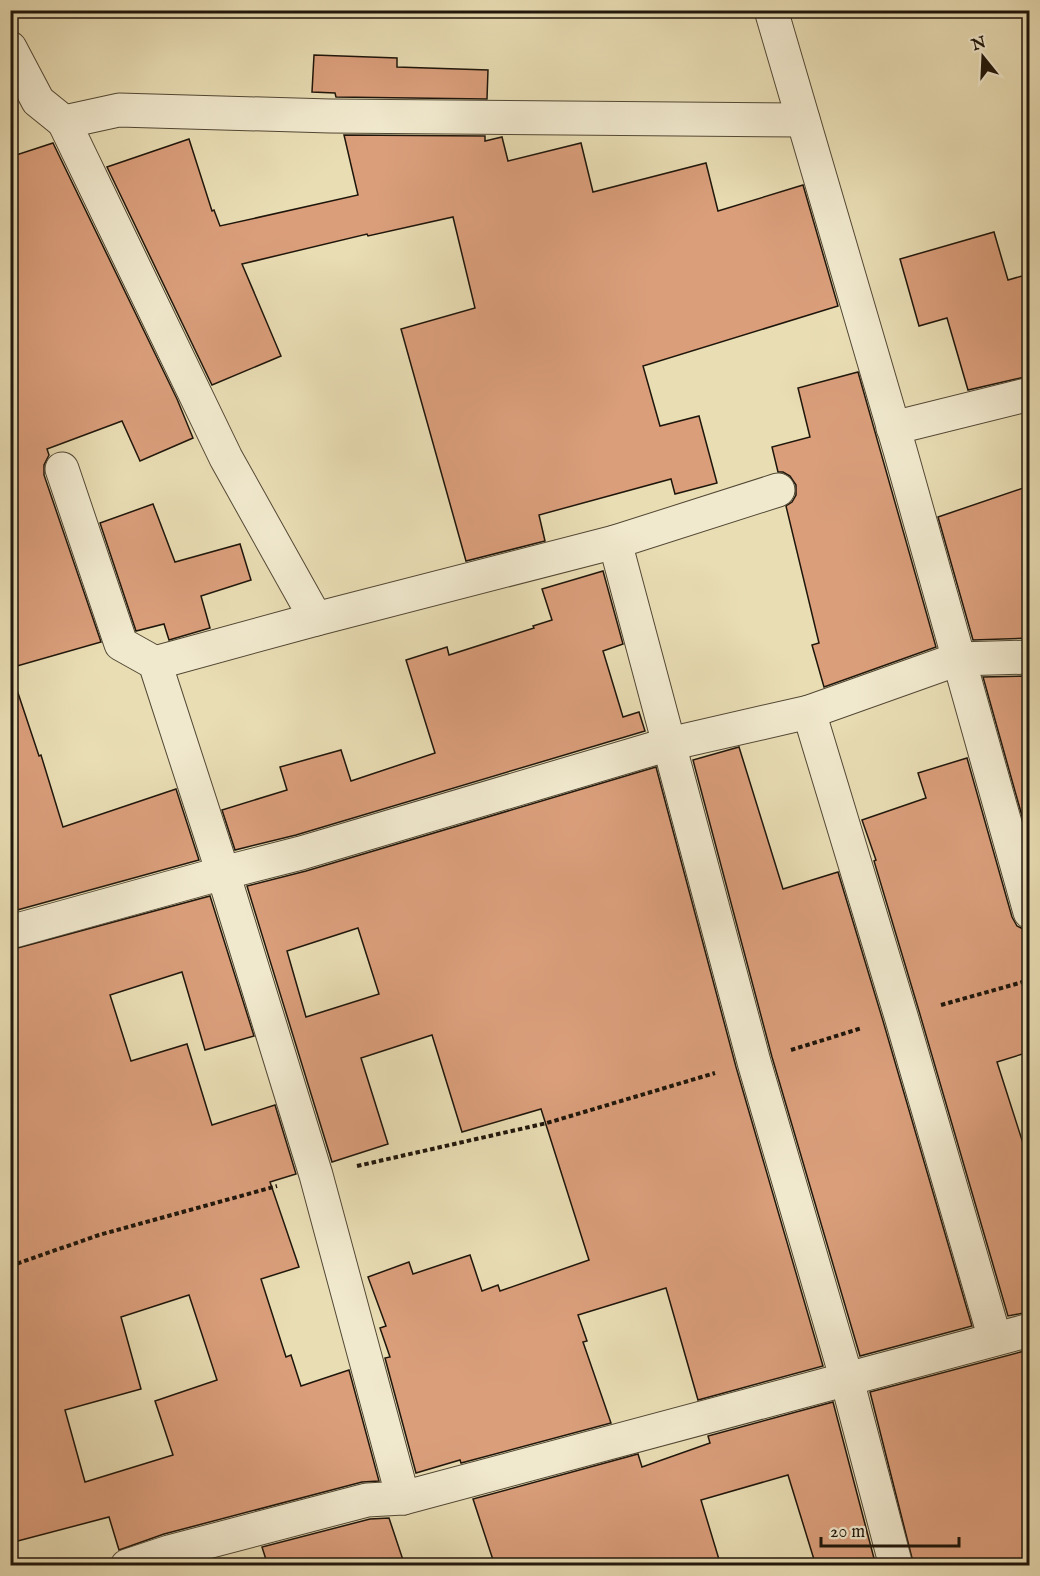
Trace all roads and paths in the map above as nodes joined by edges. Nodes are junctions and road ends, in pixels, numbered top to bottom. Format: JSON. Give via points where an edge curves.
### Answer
{"nodes":[{"id":1,"x":771,"y":10,"type":"edge"},
{"id":2,"x":10,"y":48,"type":"edge"},
{"id":3,"x":803,"y":120,"type":"junction"},
{"id":4,"x":64,"y":122,"type":"junction"},
{"id":5,"x":1029,"y":394,"type":"edge"},
{"id":6,"x":893,"y":428,"type":"junction"},
{"id":7,"x":62,"y":469,"type":"dead end"},
{"id":8,"x":778,"y":490,"type":"dead end"},
{"id":9,"x":615,"y":542,"type":"junction"},
{"id":10,"x":316,"y":619,"type":"junction"},
{"id":11,"x":1029,"y":657,"type":"edge"},
{"id":12,"x":958,"y":659,"type":"junction"},
{"id":13,"x":155,"y":663,"type":"junction"},
{"id":14,"x":809,"y":712,"type":"junction"},
{"id":15,"x":669,"y":744,"type":"junction"},
{"id":16,"x":223,"y":873,"type":"junction"},
{"id":17,"x":1029,"y":912,"type":"edge"},
{"id":18,"x":10,"y":932,"type":"edge"},
{"id":19,"x":1029,"y":980,"type":"edge"},
{"id":20,"x":901,"y":1016,"type":"junction"},
{"id":21,"x":754,"y":1062,"type":"junction"},
{"id":22,"x":316,"y":1175,"type":"junction"},
{"id":23,"x":10,"y":1266,"type":"edge"},
{"id":24,"x":1029,"y":1330,"type":"edge"},
{"id":25,"x":995,"y":1339,"type":"junction"},
{"id":26,"x":848,"y":1380,"type":"junction"},
{"id":27,"x":403,"y":1498,"type":"junction"},
{"id":28,"x":127,"y":1566,"type":"edge"},
{"id":29,"x":896,"y":1566,"type":"edge"}],
"edges":[{"from":1,"to":3,"type":"street"},
{"from":2,"to":4,"type":"street","via":[[39,101]]},
{"from":3,"to":4,"type":"street","via":[[118,110]]},
{"from":3,"to":6,"type":"street"},
{"from":4,"to":10,"type":"street","via":[[226,458]]},
{"from":5,"to":6,"type":"street"},
{"from":6,"to":12,"type":"street"},
{"from":7,"to":13,"type":"street","via":[[121,644]]},
{"from":8,"to":9,"type":"street"},
{"from":9,"to":10,"type":"street"},
{"from":9,"to":15,"type":"street"},
{"from":10,"to":13,"type":"street"},
{"from":11,"to":12,"type":"street"},
{"from":12,"to":14,"type":"street"},
{"from":12,"to":17,"type":"street"},
{"from":13,"to":16,"type":"street"},
{"from":14,"to":15,"type":"street"},
{"from":14,"to":20,"type":"street"},
{"from":15,"to":16,"type":"street"},
{"from":15,"to":21,"type":"street"},
{"from":16,"to":18,"type":"street"},
{"from":16,"to":22,"type":"street"},
{"from":19,"to":20,"type":"path"},
{"from":20,"to":21,"type":"path"},
{"from":20,"to":25,"type":"street"},
{"from":21,"to":22,"type":"path","via":[[547,1123]]},
{"from":21,"to":26,"type":"street"},
{"from":22,"to":23,"type":"path","via":[[99,1235]]},
{"from":22,"to":27,"type":"street"},
{"from":24,"to":25,"type":"street"},
{"from":25,"to":26,"type":"street"},
{"from":26,"to":27,"type":"street"},
{"from":26,"to":29,"type":"street"},
{"from":27,"to":28,"type":"street","via":[[367,1500]]}]}
